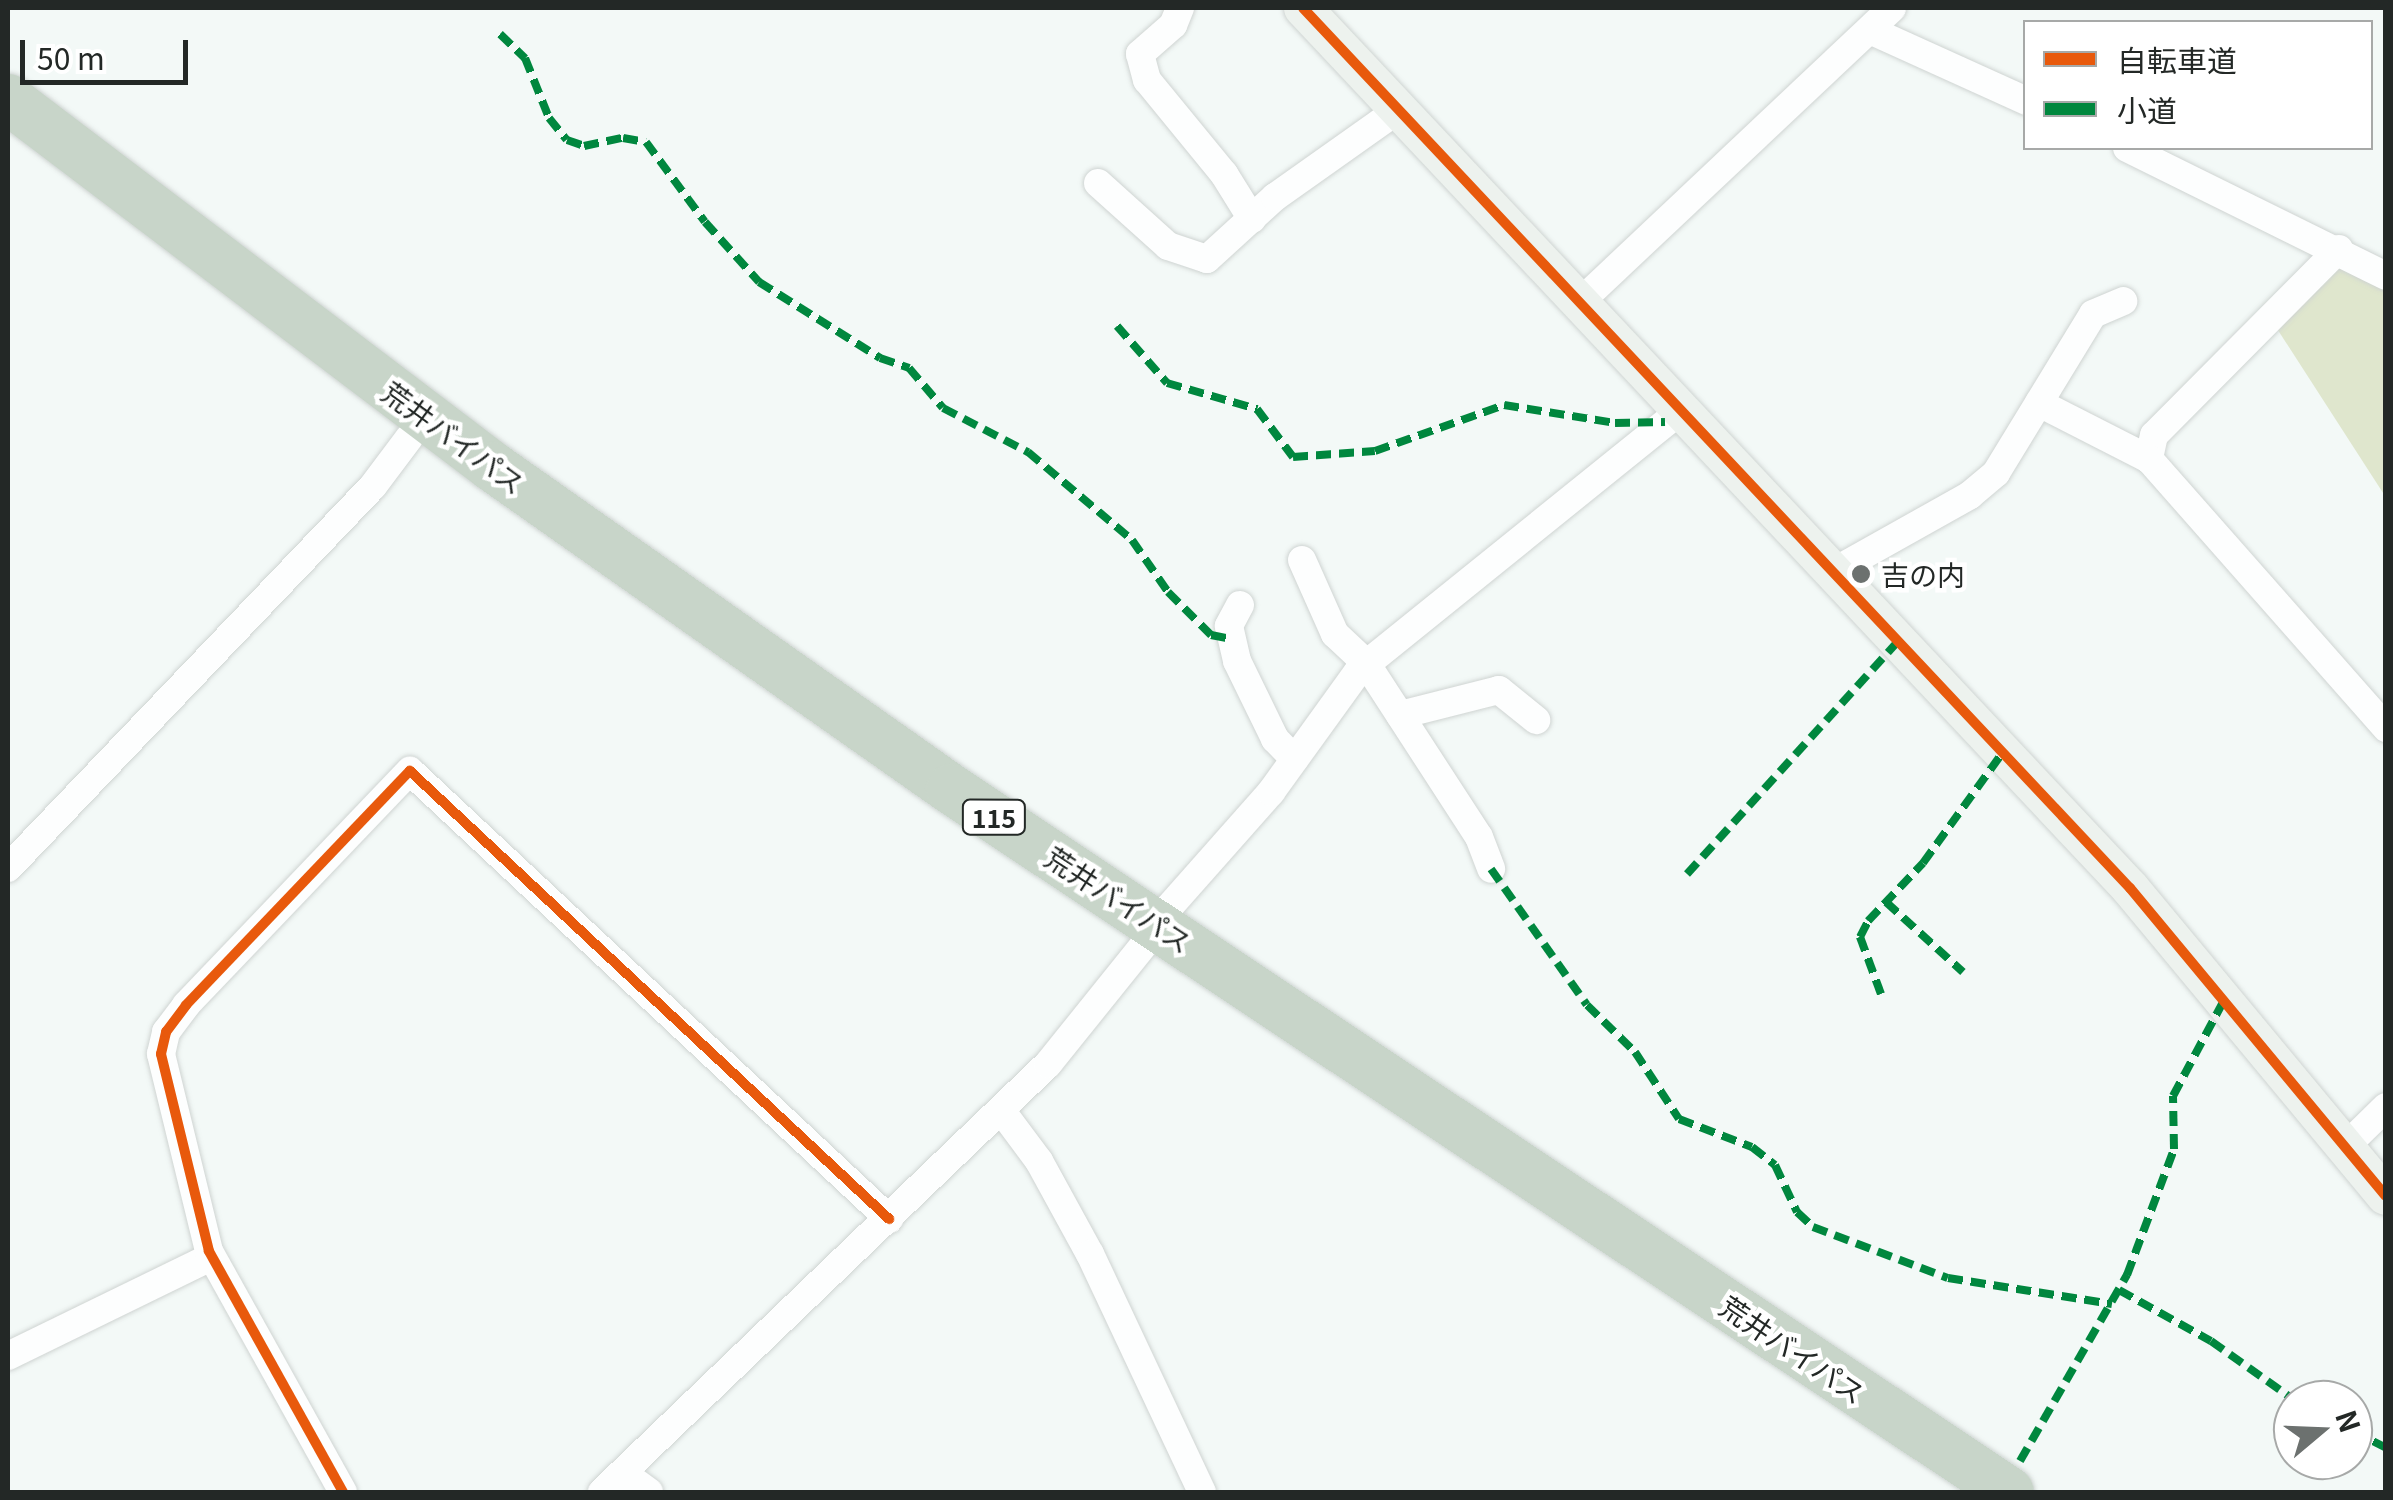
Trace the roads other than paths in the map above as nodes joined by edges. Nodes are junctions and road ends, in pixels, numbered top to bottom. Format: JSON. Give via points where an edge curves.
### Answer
{"nodes":[{"id":1,"x":1180,"y":8,"type":"edge"},
{"id":2,"x":1303,"y":8,"type":"edge"},
{"id":3,"x":1892,"y":8,"type":"edge"},
{"id":4,"x":1872,"y":31,"type":"junction"},
{"id":5,"x":8,"y":100,"type":"edge"},
{"id":6,"x":2023,"y":100,"type":"edge"},
{"id":7,"x":1398,"y":110,"type":"junction"},
{"id":8,"x":8,"y":135,"type":"edge"},
{"id":9,"x":2131,"y":150,"type":"edge"},
{"id":10,"x":1098,"y":183,"type":"dead end"},
{"id":11,"x":1252,"y":219,"type":"junction"},
{"id":12,"x":2338,"y":249,"type":"junction"},
{"id":13,"x":2386,"y":276,"type":"edge"},
{"id":14,"x":2122,"y":301,"type":"dead end"},
{"id":15,"x":1579,"y":302,"type":"junction"},
{"id":16,"x":2039,"y":402,"type":"junction"},
{"id":17,"x":1681,"y":410,"type":"junction"},
{"id":18,"x":409,"y":438,"type":"junction"},
{"id":19,"x":2149,"y":459,"type":"junction"},
{"id":20,"x":1302,"y":560,"type":"dead end"},
{"id":21,"x":1833,"y":572,"type":"junction"},
{"id":22,"x":1240,"y":605,"type":"dead end"},
{"id":23,"x":1366,"y":663,"type":"junction"},
{"id":24,"x":1400,"y":715,"type":"junction"},
{"id":25,"x":1536,"y":720,"type":"dead end"},
{"id":26,"x":2386,"y":728,"type":"edge"},
{"id":27,"x":1294,"y":759,"type":"junction"},
{"id":28,"x":8,"y":868,"type":"edge"},
{"id":29,"x":1491,"y":868,"type":"dead end"},
{"id":30,"x":1149,"y":935,"type":"junction"},
{"id":31,"x":2386,"y":1107,"type":"edge"},
{"id":32,"x":1001,"y":1110,"type":"junction"},
{"id":33,"x":2346,"y":1146,"type":"junction"},
{"id":34,"x":2386,"y":1196,"type":"edge"},
{"id":35,"x":889,"y":1219,"type":"junction"},
{"id":36,"x":211,"y":1256,"type":"junction"},
{"id":37,"x":8,"y":1356,"type":"edge"},
{"id":38,"x":623,"y":1473,"type":"junction"},
{"id":39,"x":343,"y":1492,"type":"edge"},
{"id":40,"x":602,"y":1492,"type":"edge"},
{"id":41,"x":649,"y":1492,"type":"edge"},
{"id":42,"x":1202,"y":1492,"type":"edge"},
{"id":43,"x":1962,"y":1492,"type":"edge"},
{"id":44,"x":2009,"y":1492,"type":"edge"}],
"edges":[{"from":1,"to":11,"type":"street","via":[[1173,25],[1140,54],[1146,80],[1224,174]]},
{"from":2,"to":7,"type":"street"},
{"from":3,"to":4,"type":"street"},
{"from":4,"to":6,"type":"street"},
{"from":4,"to":15,"type":"street"},
{"from":5,"to":30,"type":"highway","name":"荒井バイパス","number":"115","via":[[493,467]]},
{"from":7,"to":11,"type":"street"},
{"from":7,"to":15,"type":"street"},
{"from":8,"to":18,"type":"highway","name":"荒井バイパス","number":"115"},
{"from":9,"to":12,"type":"street"},
{"from":10,"to":11,"type":"street","via":[[1113,202],[1192,259],[1208,259]]},
{"from":12,"to":13,"type":"street"},
{"from":12,"to":19,"type":"street","via":[[2154,435]]},
{"from":14,"to":16,"type":"street","via":[[2094,314]]},
{"from":15,"to":17,"type":"street"},
{"from":16,"to":19,"type":"street"},
{"from":16,"to":21,"type":"street","via":[[2020,444],[1983,484]]},
{"from":17,"to":21,"type":"street"},
{"from":17,"to":23,"type":"street"},
{"from":18,"to":28,"type":"street","via":[[372,486]]},
{"from":18,"to":30,"type":"highway","name":"荒井バイパス","number":"115"},
{"from":19,"to":26,"type":"street"},
{"from":20,"to":23,"type":"street","via":[[1336,634]]},
{"from":21,"to":33,"type":"street","via":[[2130,888]]},
{"from":22,"to":27,"type":"street","via":[[1229,626],[1237,661],[1275,739]]},
{"from":23,"to":24,"type":"street"},
{"from":23,"to":27,"type":"street"},
{"from":24,"to":25,"type":"street","via":[[1480,689],[1499,690]]},
{"from":24,"to":29,"type":"street","via":[[1479,836]]},
{"from":27,"to":30,"type":"street"},
{"from":30,"to":32,"type":"street","via":[[1048,1064]]},
{"from":30,"to":43,"type":"highway","name":"荒井バイパス","number":"115"},
{"from":30,"to":44,"type":"highway","name":"荒井バイパス","number":"115"},
{"from":31,"to":33,"type":"street"},
{"from":32,"to":35,"type":"street"},
{"from":32,"to":42,"type":"street","via":[[1090,1254]]},
{"from":33,"to":34,"type":"street"},
{"from":35,"to":36,"type":"street","via":[[410,770],[166,1032],[160,1054]]},
{"from":35,"to":38,"type":"street"},
{"from":36,"to":37,"type":"street"},
{"from":36,"to":39,"type":"street"},
{"from":38,"to":40,"type":"street"},
{"from":38,"to":41,"type":"street"}]}
